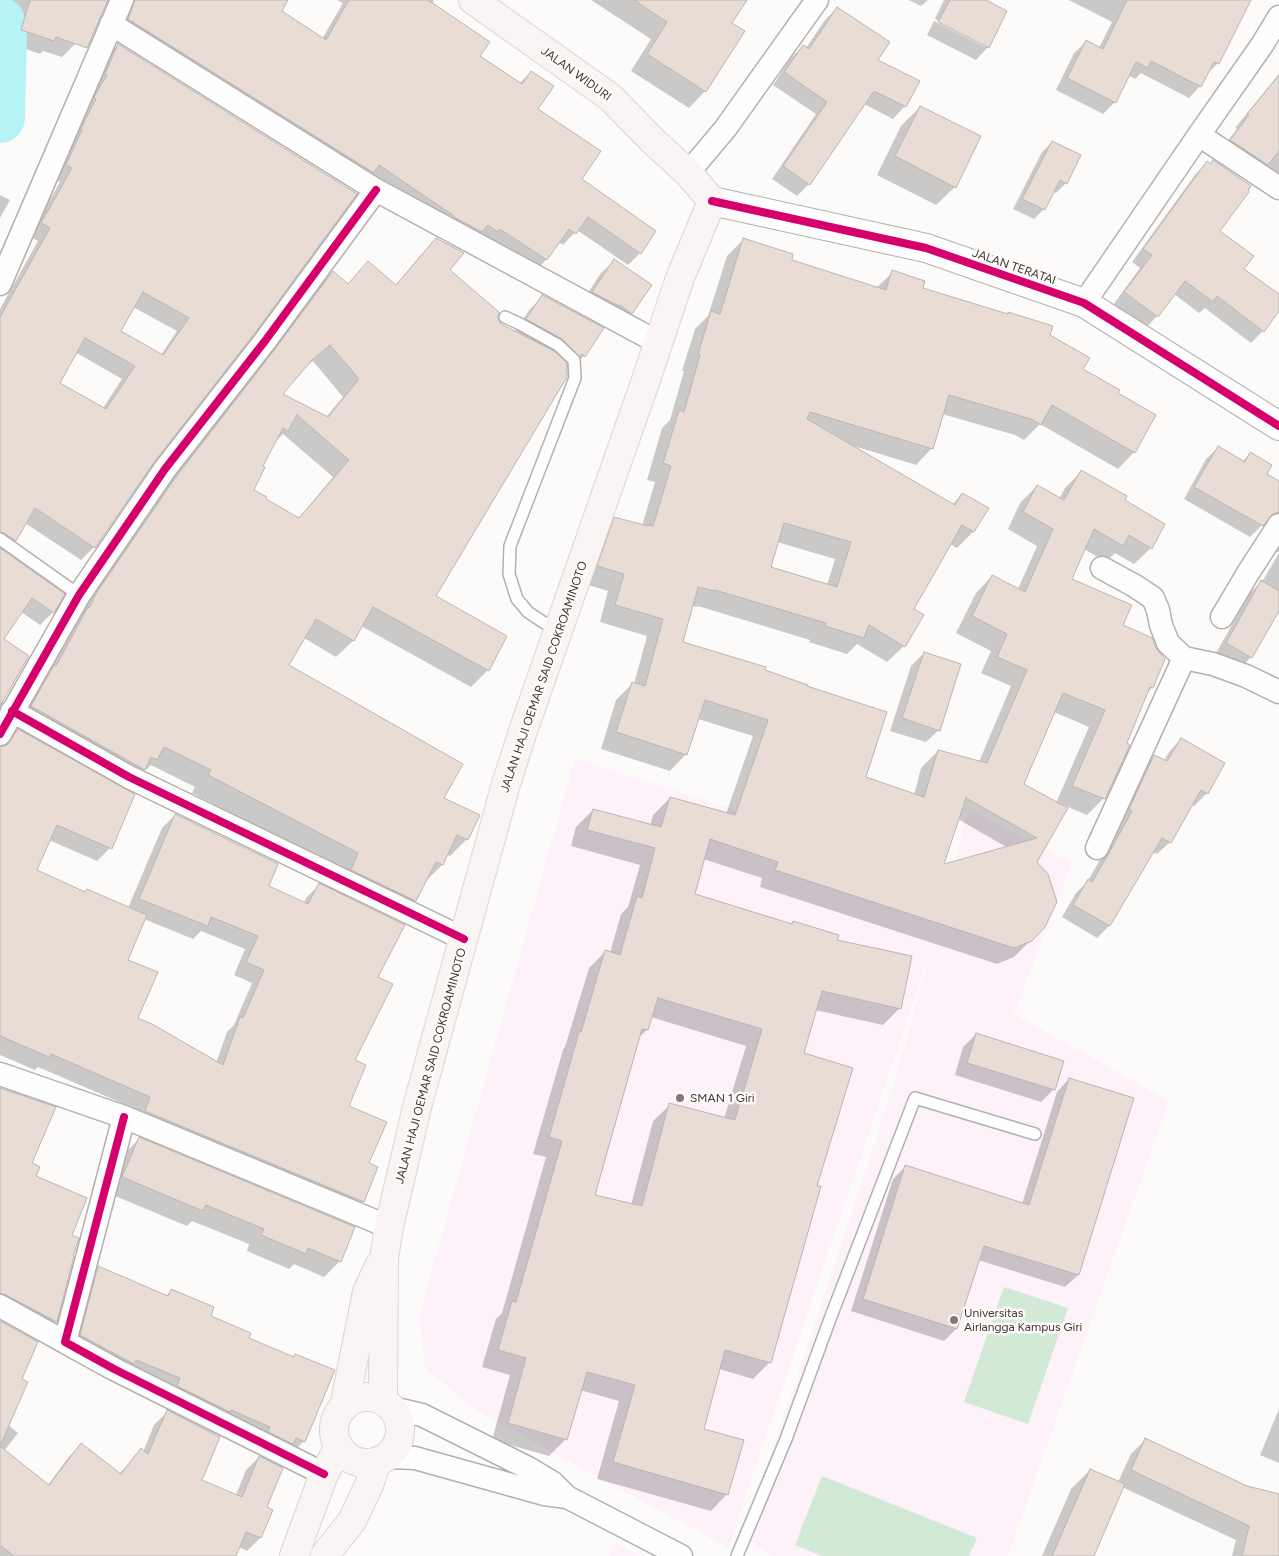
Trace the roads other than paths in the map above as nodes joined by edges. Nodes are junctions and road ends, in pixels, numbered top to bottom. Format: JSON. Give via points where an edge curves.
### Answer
{"nodes":[{"id":1,"x":122,"y":0,"type":"edge"},
{"id":2,"x":473,"y":0,"type":"edge"},
{"id":3,"x":817,"y":0,"type":"edge"},
{"id":4,"x":1279,"y":17,"type":"edge"},
{"id":5,"x":111,"y":24,"type":"junction"},
{"id":6,"x":1199,"y":135,"type":"junction"},
{"id":7,"x":688,"y":172,"type":"junction"},
{"id":8,"x":1275,"y":177,"type":"edge"},
{"id":9,"x":376,"y":190,"type":"junction"},
{"id":10,"x":712,"y":201,"type":"junction"},
{"id":11,"x":0,"y":284,"type":"edge"},
{"id":12,"x":1084,"y":303,"type":"junction"},
{"id":13,"x":505,"y":317,"type":"dead end"},
{"id":14,"x":659,"y":343,"type":"junction"},
{"id":15,"x":1279,"y":426,"type":"edge"},
{"id":16,"x":1279,"y":526,"type":"edge"},
{"id":17,"x":0,"y":539,"type":"edge"},
{"id":18,"x":1102,"y":568,"type":"dead end"},
{"id":19,"x":79,"y":595,"type":"junction"},
{"id":20,"x":1222,"y":617,"type":"dead end"},
{"id":21,"x":558,"y":632,"type":"junction"},
{"id":22,"x":1184,"y":658,"type":"junction"},
{"id":23,"x":1279,"y":692,"type":"edge"},
{"id":24,"x":12,"y":711,"type":"junction"},
{"id":25,"x":0,"y":734,"type":"edge"},
{"id":26,"x":1097,"y":848,"type":"dead end"},
{"id":27,"x":464,"y":938,"type":"junction"},
{"id":28,"x":0,"y":1074,"type":"edge"},
{"id":29,"x":124,"y":1117,"type":"junction"},
{"id":30,"x":1035,"y":1134,"type":"dead end"},
{"id":31,"x":389,"y":1227,"type":"junction"},
{"id":32,"x":384,"y":1259,"type":"junction"},
{"id":33,"x":0,"y":1306,"type":"edge"},
{"id":34,"x":65,"y":1342,"type":"junction"},
{"id":35,"x":388,"y":1404,"type":"junction"},
{"id":36,"x":344,"y":1407,"type":"junction"},
{"id":37,"x":339,"y":1447,"type":"junction"},
{"id":38,"x":381,"y":1459,"type":"junction"},
{"id":39,"x":324,"y":1474,"type":"junction"},
{"id":40,"x":567,"y":1497,"type":"junction"},
{"id":41,"x":294,"y":1556,"type":"edge"},
{"id":42,"x":324,"y":1556,"type":"edge"},
{"id":43,"x":681,"y":1556,"type":"edge"},
{"id":44,"x":737,"y":1556,"type":"edge"}],
"edges":[{"from":1,"to":5,"type":"street"},
{"from":2,"to":7,"type":"main road","name":"JALAN WIDURI","via":[[610,96]]},
{"from":3,"to":7,"type":"street","via":[[725,129]]},
{"from":4,"to":6,"type":"street"},
{"from":5,"to":9,"type":"street"},
{"from":5,"to":11,"type":"street"},
{"from":6,"to":8,"type":"street"},
{"from":6,"to":12,"type":"street"},
{"from":7,"to":10,"type":"main road","name":"JALAN WIDURI"},
{"from":9,"to":14,"type":"street"},
{"from":9,"to":19,"type":"street","via":[[266,341],[165,469]]},
{"from":10,"to":12,"type":"street","name":"JALAN TERATAI","via":[[926,248]]},
{"from":10,"to":14,"type":"main road","name":"JALAN HAJI OEMAR SAID COKROAMINOTO","via":[[680,278]]},
{"from":12,"to":15,"type":"street","name":"JALAN TERATAI"},
{"from":13,"to":21,"type":"lane","via":[[558,345],[574,360],[574,378],[510,546],[509,574],[516,599],[528,612]]},
{"from":14,"to":21,"type":"main road","name":"JALAN HAJI OEMAR SAID COKROAMINOTO"},
{"from":16,"to":20,"type":"street"},
{"from":17,"to":19,"type":"lane"},
{"from":18,"to":22,"type":"street","via":[[1153,598],[1168,643]]},
{"from":19,"to":24,"type":"street"},
{"from":21,"to":27,"type":"main road","name":"JALAN HAJI OEMAR SAID COKROAMINOTO","via":[[515,756]]},
{"from":22,"to":23,"type":"street","via":[[1221,667]]},
{"from":22,"to":26,"type":"street"},
{"from":24,"to":25,"type":"street"},
{"from":24,"to":27,"type":"street","via":[[129,778]]},
{"from":27,"to":31,"type":"main road","name":"JALAN HAJI OEMAR SAID COKROAMINOTO","via":[[417,1107]]},
{"from":28,"to":29,"type":"street"},
{"from":29,"to":31,"type":"street"},
{"from":29,"to":34,"type":"street"},
{"from":30,"to":44,"type":"lane","via":[[915,1098],[786,1439]]},
{"from":31,"to":32,"type":"main road","name":"JALAN HAJI OEMAR SAID COKROAMINOTO"},
{"from":32,"to":35,"type":"main road","name":"JALAN HAJI OEMAR SAID COKROAMINOTO"},
{"from":32,"to":36,"type":"main road","via":[[367,1292]]},
{"from":33,"to":34,"type":"street"},
{"from":34,"to":39,"type":"street"},
{"from":35,"to":36,"type":"main road","via":[[373,1397],[363,1397]]},
{"from":35,"to":38,"type":"main road","via":[[397,1415],[400,1434],[393,1451]]},
{"from":35,"to":40,"type":"street","via":[[422,1416],[528,1468],[553,1483]]},
{"from":36,"to":37,"type":"main road","via":[[335,1426]]},
{"from":37,"to":38,"type":"main road","via":[[359,1462],[371,1463]]},
{"from":37,"to":39,"type":"main road"},
{"from":38,"to":40,"type":"street","via":[[415,1458],[544,1494]]},
{"from":38,"to":42,"type":"main road","via":[[352,1521]]},
{"from":39,"to":41,"type":"main road"},
{"from":40,"to":43,"type":"street"}]}
